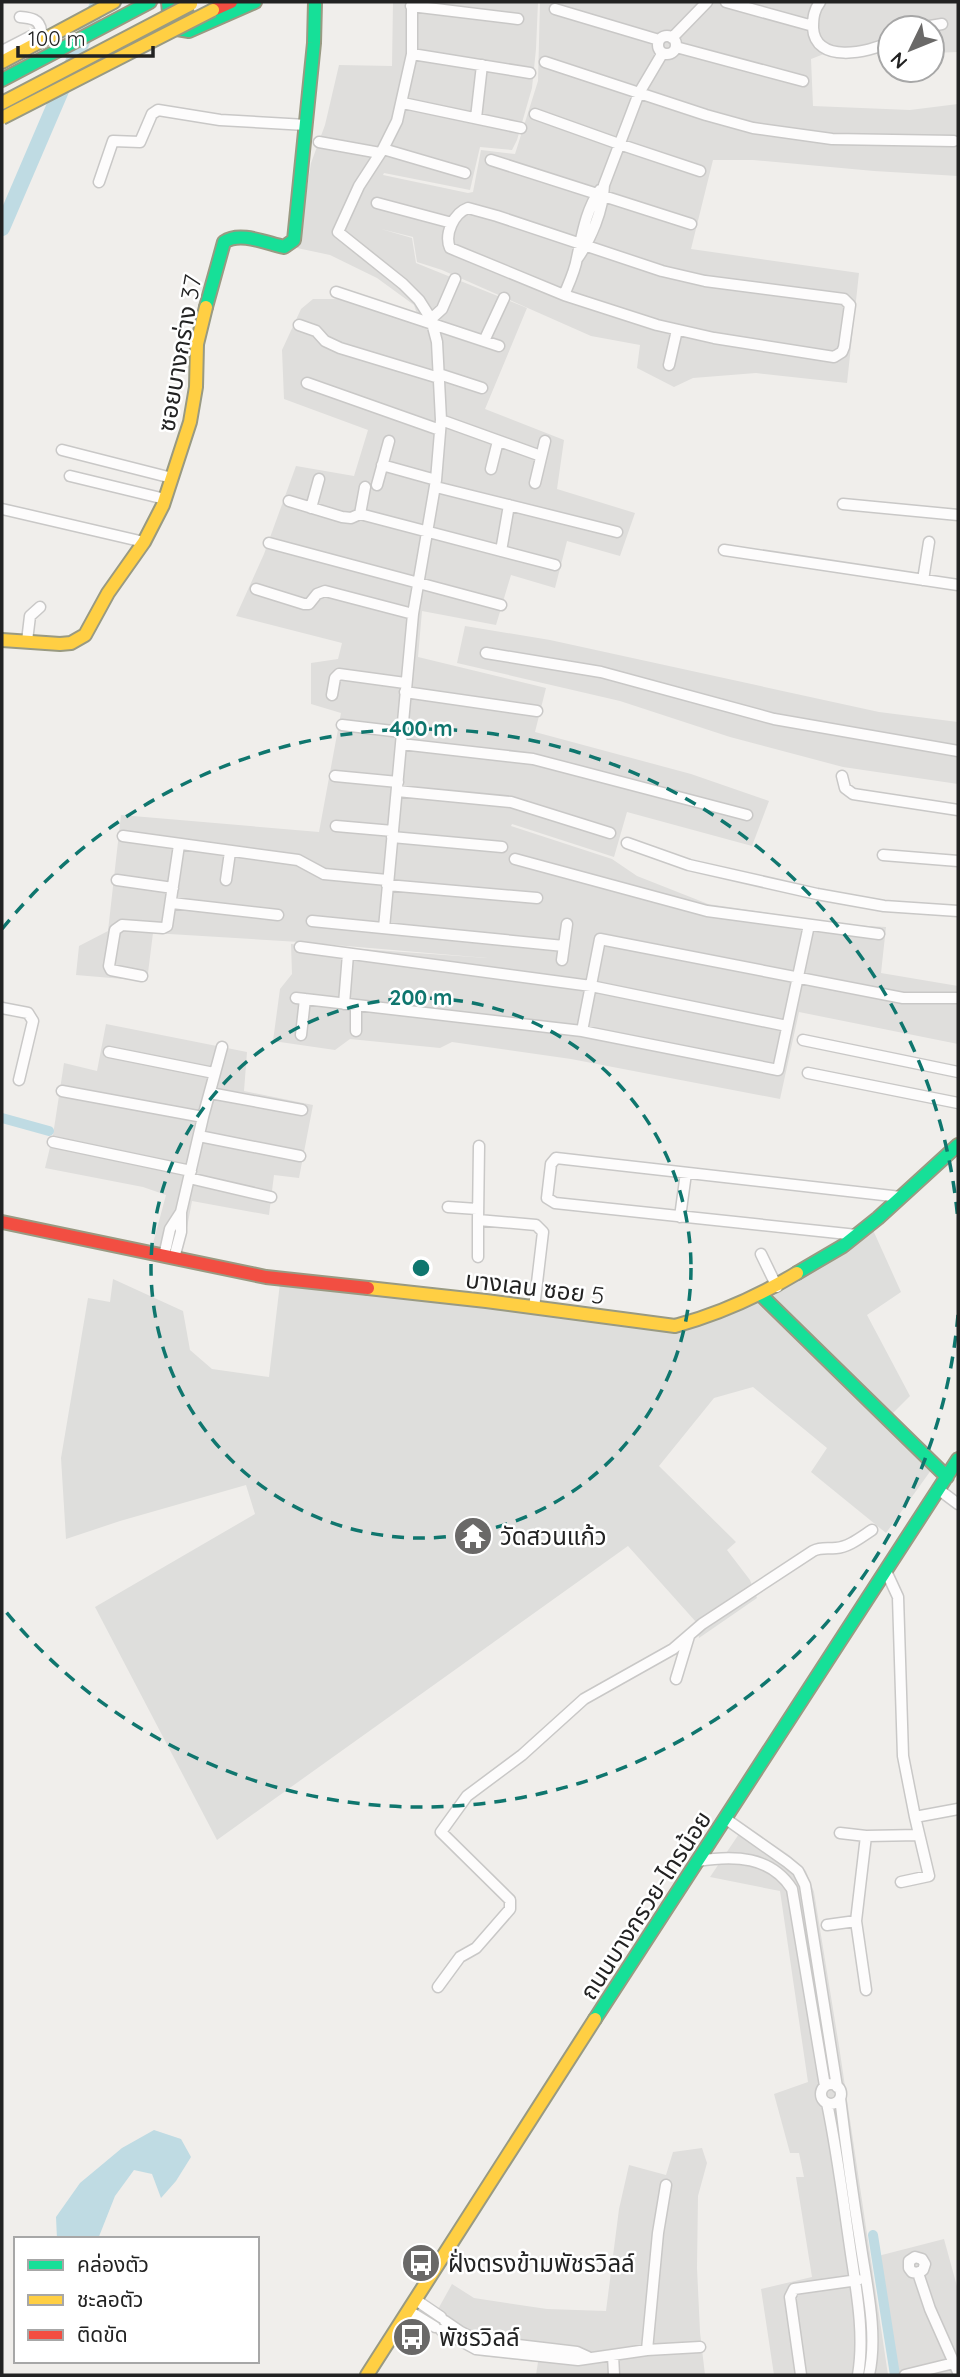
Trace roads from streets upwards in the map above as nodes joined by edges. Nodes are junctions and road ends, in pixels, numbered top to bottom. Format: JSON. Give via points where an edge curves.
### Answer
{"nodes":[{"id":1,"x":114,"y":2,"type":"edge"},
{"id":2,"x":150,"y":2,"type":"edge"},
{"id":3,"x":168,"y":2,"type":"edge"},
{"id":4,"x":231,"y":2,"type":"edge"},
{"id":5,"x":255,"y":2,"type":"edge"},
{"id":6,"x":315,"y":2,"type":"edge"},
{"id":7,"x":707,"y":2,"type":"edge"},
{"id":8,"x":726,"y":2,"type":"edge"},
{"id":9,"x":820,"y":2,"type":"edge"},
{"id":10,"x":193,"y":3,"type":"edge"},
{"id":11,"x":412,"y":4,"type":"edge"},
{"id":12,"x":555,"y":9,"type":"dead end"},
{"id":13,"x":20,"y":17,"type":"dead end"},
{"id":14,"x":518,"y":19,"type":"dead end"},
{"id":15,"x":813,"y":26,"type":"junction"},
{"id":16,"x":659,"y":40,"type":"junction"},
{"id":17,"x":674,"y":42,"type":"junction"},
{"id":18,"x":876,"y":47,"type":"edge"},
{"id":19,"x":2,"y":51,"type":"edge"},
{"id":20,"x":412,"y":54,"type":"junction"},
{"id":21,"x":662,"y":54,"type":"junction"},
{"id":22,"x":2,"y":62,"type":"edge"},
{"id":23,"x":545,"y":62,"type":"dead end"},
{"id":24,"x":482,"y":65,"type":"junction"},
{"id":25,"x":530,"y":73,"type":"dead end"},
{"id":26,"x":2,"y":80,"type":"edge"},
{"id":27,"x":803,"y":82,"type":"dead end"},
{"id":28,"x":639,"y":93,"type":"junction"},
{"id":29,"x":2,"y":103,"type":"edge"},
{"id":30,"x":403,"y":103,"type":"junction"},
{"id":31,"x":535,"y":114,"type":"dead end"},
{"id":32,"x":2,"y":118,"type":"edge"},
{"id":33,"x":477,"y":118,"type":"junction"},
{"id":34,"x":306,"y":125,"type":"junction"},
{"id":35,"x":521,"y":128,"type":"dead end"},
{"id":36,"x":954,"y":141,"type":"dead end"},
{"id":37,"x":319,"y":142,"type":"dead end"},
{"id":38,"x":619,"y":144,"type":"junction"},
{"id":39,"x":381,"y":151,"type":"junction"},
{"id":40,"x":491,"y":160,"type":"dead end"},
{"id":41,"x":700,"y":171,"type":"dead end"},
{"id":42,"x":465,"y":173,"type":"dead end"},
{"id":43,"x":99,"y":182,"type":"dead end"},
{"id":44,"x":602,"y":192,"type":"junction"},
{"id":45,"x":377,"y":203,"type":"dead end"},
{"id":46,"x":452,"y":223,"type":"junction"},
{"id":47,"x":691,"y":223,"type":"dead end"},
{"id":48,"x":582,"y":246,"type":"junction"},
{"id":49,"x":455,"y":279,"type":"dead end"},
{"id":50,"x":336,"y":292,"type":"dead end"},
{"id":51,"x":564,"y":295,"type":"junction"},
{"id":52,"x":504,"y":298,"type":"dead end"},
{"id":53,"x":432,"y":321,"type":"junction"},
{"id":54,"x":299,"y":325,"type":"dead end"},
{"id":55,"x":677,"y":330,"type":"junction"},
{"id":56,"x":484,"y":341,"type":"junction"},
{"id":57,"x":499,"y":346,"type":"dead end"},
{"id":58,"x":669,"y":365,"type":"dead end"},
{"id":59,"x":439,"y":376,"type":"junction"},
{"id":60,"x":307,"y":383,"type":"dead end"},
{"id":61,"x":482,"y":388,"type":"dead end"},
{"id":62,"x":440,"y":425,"type":"junction"},
{"id":63,"x":389,"y":441,"type":"dead end"},
{"id":64,"x":498,"y":441,"type":"junction"},
{"id":65,"x":545,"y":442,"type":"dead end"},
{"id":66,"x":62,"y":450,"type":"dead end"},
{"id":67,"x":541,"y":456,"type":"junction"},
{"id":68,"x":383,"y":465,"type":"junction"},
{"id":69,"x":491,"y":469,"type":"dead end"},
{"id":70,"x":70,"y":477,"type":"dead end"},
{"id":71,"x":172,"y":478,"type":"junction"},
{"id":72,"x":318,"y":479,"type":"dead end"},
{"id":73,"x":436,"y":483,"type":"junction"},
{"id":74,"x":535,"y":483,"type":"dead end"},
{"id":75,"x":377,"y":485,"type":"dead end"},
{"id":76,"x":365,"y":487,"type":"dead end"},
{"id":77,"x":165,"y":499,"type":"junction"},
{"id":78,"x":289,"y":501,"type":"dead end"},
{"id":79,"x":842,"y":504,"type":"dead end"},
{"id":80,"x":509,"y":505,"type":"junction"},
{"id":81,"x":311,"y":508,"type":"junction"},
{"id":82,"x":2,"y":509,"type":"edge"},
{"id":83,"x":360,"y":514,"type":"junction"},
{"id":84,"x":958,"y":515,"type":"edge"},
{"id":85,"x":428,"y":533,"type":"junction"},
{"id":86,"x":617,"y":533,"type":"dead end"},
{"id":87,"x":144,"y":542,"type":"junction"},
{"id":88,"x":929,"y":542,"type":"dead end"},
{"id":89,"x":269,"y":543,"type":"dead end"},
{"id":90,"x":724,"y":550,"type":"dead end"},
{"id":91,"x":501,"y":551,"type":"junction"},
{"id":92,"x":555,"y":565,"type":"dead end"},
{"id":93,"x":923,"y":580,"type":"junction"},
{"id":94,"x":418,"y":583,"type":"junction"},
{"id":95,"x":958,"y":585,"type":"edge"},
{"id":96,"x":256,"y":589,"type":"dead end"},
{"id":97,"x":501,"y":604,"type":"dead end"},
{"id":98,"x":40,"y":607,"type":"dead end"},
{"id":99,"x":413,"y":614,"type":"junction"},
{"id":100,"x":2,"y":640,"type":"edge"},
{"id":101,"x":27,"y":641,"type":"junction"},
{"id":102,"x":486,"y":653,"type":"dead end"},
{"id":103,"x":405,"y":687,"type":"junction"},
{"id":104,"x":332,"y":695,"type":"dead end"},
{"id":105,"x":537,"y":711,"type":"dead end"},
{"id":106,"x":342,"y":724,"type":"dead end"},
{"id":107,"x":401,"y":733,"type":"junction"},
{"id":108,"x":401,"y":744,"type":"junction"},
{"id":109,"x":958,"y":751,"type":"edge"},
{"id":110,"x":335,"y":776,"type":"dead end"},
{"id":111,"x":842,"y":776,"type":"dead end"},
{"id":112,"x":398,"y":787,"type":"junction"},
{"id":113,"x":958,"y":810,"type":"edge"},
{"id":114,"x":747,"y":815,"type":"dead end"},
{"id":115,"x":336,"y":826,"type":"dead end"},
{"id":116,"x":393,"y":834,"type":"junction"},
{"id":117,"x":610,"y":834,"type":"dead end"},
{"id":118,"x":123,"y":836,"type":"dead end"},
{"id":119,"x":627,"y":843,"type":"dead end"},
{"id":120,"x":179,"y":845,"type":"junction"},
{"id":121,"x":502,"y":847,"type":"dead end"},
{"id":122,"x":230,"y":852,"type":"junction"},
{"id":123,"x":883,"y":855,"type":"dead end"},
{"id":124,"x":515,"y":859,"type":"dead end"},
{"id":125,"x":958,"y":861,"type":"edge"},
{"id":126,"x":117,"y":880,"type":"dead end"},
{"id":127,"x":226,"y":880,"type":"dead end"},
{"id":128,"x":387,"y":883,"type":"junction"},
{"id":129,"x":173,"y":887,"type":"junction"},
{"id":130,"x":537,"y":898,"type":"dead end"},
{"id":131,"x":172,"y":903,"type":"junction"},
{"id":132,"x":958,"y":911,"type":"edge"},
{"id":133,"x":278,"y":915,"type":"dead end"},
{"id":134,"x":312,"y":921,"type":"dead end"},
{"id":135,"x":567,"y":924,"type":"dead end"},
{"id":136,"x":809,"y":925,"type":"junction"},
{"id":137,"x":384,"y":928,"type":"junction"},
{"id":138,"x":878,"y":934,"type":"dead end"},
{"id":139,"x":564,"y":946,"type":"junction"},
{"id":140,"x":300,"y":947,"type":"dead end"},
{"id":141,"x":348,"y":954,"type":"junction"},
{"id":142,"x":562,"y":960,"type":"dead end"},
{"id":143,"x":142,"y":976,"type":"dead end"},
{"id":144,"x":797,"y":977,"type":"junction"},
{"id":145,"x":591,"y":986,"type":"junction"},
{"id":146,"x":958,"y":998,"type":"edge"},
{"id":147,"x":344,"y":1004,"type":"junction"},
{"id":148,"x":356,"y":1005,"type":"junction"},
{"id":149,"x":2,"y":1008,"type":"edge"},
{"id":150,"x":787,"y":1026,"type":"junction"},
{"id":151,"x":356,"y":1031,"type":"dead end"},
{"id":152,"x":582,"y":1031,"type":"junction"},
{"id":153,"x":301,"y":1035,"type":"dead end"},
{"id":154,"x":803,"y":1040,"type":"dead end"},
{"id":155,"x":222,"y":1047,"type":"dead end"},
{"id":156,"x":109,"y":1052,"type":"dead end"},
{"id":157,"x":958,"y":1072,"type":"edge"},
{"id":158,"x":214,"y":1073,"type":"junction"},
{"id":159,"x":808,"y":1073,"type":"dead end"},
{"id":160,"x":19,"y":1080,"type":"dead end"},
{"id":161,"x":62,"y":1091,"type":"dead end"},
{"id":162,"x":210,"y":1093,"type":"junction"},
{"id":163,"x":958,"y":1103,"type":"edge"},
{"id":164,"x":302,"y":1110,"type":"dead end"},
{"id":165,"x":203,"y":1117,"type":"junction"},
{"id":166,"x":199,"y":1136,"type":"junction"},
{"id":167,"x":53,"y":1142,"type":"dead end"},
{"id":168,"x":958,"y":1145,"type":"edge"},
{"id":169,"x":479,"y":1146,"type":"dead end"},
{"id":170,"x":300,"y":1156,"type":"dead end"},
{"id":171,"x":686,"y":1173,"type":"junction"},
{"id":172,"x":190,"y":1175,"type":"junction"},
{"id":173,"x":271,"y":1196,"type":"dead end"},
{"id":174,"x":901,"y":1197,"type":"junction"},
{"id":175,"x":448,"y":1206,"type":"dead end"},
{"id":176,"x":477,"y":1215,"type":"junction"},
{"id":177,"x":680,"y":1217,"type":"junction"},
{"id":178,"x":2,"y":1222,"type":"edge"},
{"id":179,"x":858,"y":1236,"type":"junction"},
{"id":180,"x":761,"y":1254,"type":"dead end"},
{"id":181,"x":169,"y":1257,"type":"junction"},
{"id":182,"x":478,"y":1257,"type":"dead end"},
{"id":183,"x":777,"y":1287,"type":"junction"},
{"id":184,"x":761,"y":1295,"type":"junction"},
{"id":185,"x":534,"y":1308,"type":"junction"},
{"id":186,"x":958,"y":1459,"type":"edge"},
{"id":187,"x":947,"y":1477,"type":"junction"},
{"id":188,"x":938,"y":1489,"type":"junction"},
{"id":189,"x":958,"y":1504,"type":"edge"},
{"id":190,"x":872,"y":1530,"type":"dead end"},
{"id":191,"x":886,"y":1571,"type":"junction"},
{"id":192,"x":689,"y":1636,"type":"junction"},
{"id":193,"x":676,"y":1679,"type":"dead end"},
{"id":194,"x":958,"y":1810,"type":"edge"},
{"id":195,"x":915,"y":1817,"type":"junction"},
{"id":196,"x":726,"y":1819,"type":"junction"},
{"id":197,"x":839,"y":1833,"type":"dead end"},
{"id":198,"x":919,"y":1835,"type":"junction"},
{"id":199,"x":866,"y":1836,"type":"junction"},
{"id":200,"x":768,"y":1850,"type":"junction"},
{"id":201,"x":698,"y":1861,"type":"junction"},
{"id":202,"x":760,"y":1861,"type":"junction"},
{"id":203,"x":901,"y":1882,"type":"dead end"},
{"id":204,"x":856,"y":1921,"type":"junction"},
{"id":205,"x":812,"y":1924,"type":"junction"},
{"id":206,"x":827,"y":1925,"type":"dead end"},
{"id":207,"x":797,"y":1926,"type":"junction"},
{"id":208,"x":438,"y":1987,"type":"dead end"},
{"id":209,"x":866,"y":1990,"type":"dead end"},
{"id":210,"x":824,"y":2005,"type":"junction"},
{"id":211,"x":810,"y":2006,"type":"junction"},
{"id":212,"x":825,"y":2086,"type":"junction"},
{"id":213,"x":839,"y":2092,"type":"junction"},
{"id":214,"x":827,"y":2104,"type":"junction"},
{"id":215,"x":841,"y":2147,"type":"junction"},
{"id":216,"x":666,"y":2185,"type":"dead end"},
{"id":217,"x":918,"y":2273,"type":"dead end"},
{"id":218,"x":860,"y":2279,"type":"junction"},
{"id":219,"x":412,"y":2305,"type":"junction"},
{"id":220,"x":700,"y":2347,"type":"dead end"},
{"id":221,"x":647,"y":2350,"type":"junction"},
{"id":222,"x":613,"y":2354,"type":"junction"},
{"id":223,"x":956,"y":2368,"type":"edge"},
{"id":224,"x":367,"y":2375,"type":"edge"},
{"id":225,"x":614,"y":2375,"type":"edge"},
{"id":226,"x":801,"y":2375,"type":"edge"},
{"id":227,"x":858,"y":2375,"type":"edge"},
{"id":228,"x":869,"y":2375,"type":"edge"},
{"id":229,"x":905,"y":2375,"type":"edge"}],
"edges":[{"from":1,"to":22,"type":"street"},
{"from":2,"to":26,"type":"street"},
{"from":3,"to":5,"type":"street","via":[[168,22],[180,31],[189,31]]},
{"from":4,"to":32,"type":"street","bridge":true},
{"from":6,"to":34,"type":"street","name":"ซอยบางกร่าง 37"},
{"from":7,"to":17,"type":"street"},
{"from":8,"to":15,"type":"street"},
{"from":9,"to":15,"type":"street","via":[[814,10]]},
{"from":10,"to":29,"type":"street","bridge":true},
{"from":11,"to":14,"type":"street"},
{"from":11,"to":20,"type":"street"},
{"from":12,"to":16,"type":"street"},
{"from":13,"to":19,"type":"street","via":[[34,19],[41,31]]},
{"from":15,"to":18,"type":"street","via":[[814,39],[828,51]]},
{"from":16,"to":17,"type":"street","via":[[665,36]]},
{"from":16,"to":21,"type":"street"},
{"from":17,"to":21,"type":"street","via":[[672,54]]},
{"from":17,"to":27,"type":"street"},
{"from":20,"to":24,"type":"street"},
{"from":20,"to":30,"type":"street"},
{"from":21,"to":28,"type":"street"},
{"from":23,"to":28,"type":"street"},
{"from":24,"to":25,"type":"street"},
{"from":24,"to":33,"type":"street"},
{"from":28,"to":36,"type":"street","via":[[741,125],[793,135]]},
{"from":28,"to":38,"type":"street"},
{"from":30,"to":33,"type":"street"},
{"from":30,"to":39,"type":"street"},
{"from":31,"to":38,"type":"street"},
{"from":33,"to":35,"type":"street"},
{"from":34,"to":43,"type":"street","via":[[220,120],[158,110],[139,142],[113,141]]},
{"from":34,"to":71,"type":"street","name":"ซอยบางกร่าง 37","via":[[294,240],[284,247],[238,236],[224,242],[197,344],[190,422]]},
{"from":37,"to":39,"type":"street"},
{"from":38,"to":41,"type":"street"},
{"from":38,"to":44,"type":"street"},
{"from":39,"to":42,"type":"street"},
{"from":39,"to":53,"type":"street","via":[[338,232],[403,284]]},
{"from":40,"to":44,"type":"street"},
{"from":44,"to":47,"type":"street"},
{"from":44,"to":48,"type":"street"},
{"from":45,"to":46,"type":"street"},
{"from":46,"to":48,"type":"street","via":[[468,208]]},
{"from":46,"to":51,"type":"street","via":[[447,240],[453,250]]},
{"from":48,"to":51,"type":"street"},
{"from":48,"to":55,"type":"street","via":[[705,281],[844,299],[850,305],[844,347],[834,357]]},
{"from":49,"to":53,"type":"street"},
{"from":50,"to":53,"type":"street"},
{"from":51,"to":55,"type":"street"},
{"from":52,"to":56,"type":"street"},
{"from":53,"to":56,"type":"street"},
{"from":53,"to":59,"type":"street"},
{"from":54,"to":59,"type":"street","via":[[340,348]]},
{"from":55,"to":58,"type":"street"},
{"from":56,"to":57,"type":"street"},
{"from":59,"to":61,"type":"street"},
{"from":59,"to":62,"type":"street"},
{"from":60,"to":62,"type":"street"},
{"from":62,"to":64,"type":"street"},
{"from":62,"to":73,"type":"street"},
{"from":63,"to":68,"type":"street"},
{"from":64,"to":67,"type":"street"},
{"from":64,"to":69,"type":"street"},
{"from":65,"to":67,"type":"street"},
{"from":66,"to":71,"type":"street"},
{"from":67,"to":74,"type":"street"},
{"from":68,"to":73,"type":"street"},
{"from":68,"to":75,"type":"street"},
{"from":70,"to":77,"type":"street"},
{"from":71,"to":77,"type":"street","name":"ซอยบางกร่าง 37"},
{"from":72,"to":81,"type":"street"},
{"from":73,"to":80,"type":"street"},
{"from":73,"to":85,"type":"street"},
{"from":76,"to":83,"type":"street"},
{"from":77,"to":87,"type":"street","name":"ซอยบางกร่าง 37"},
{"from":78,"to":81,"type":"street"},
{"from":79,"to":84,"type":"street"},
{"from":80,"to":86,"type":"street"},
{"from":80,"to":91,"type":"street"},
{"from":81,"to":83,"type":"street","via":[[342,517]]},
{"from":82,"to":87,"type":"street"},
{"from":83,"to":85,"type":"street"},
{"from":85,"to":91,"type":"street"},
{"from":85,"to":94,"type":"street"},
{"from":87,"to":101,"type":"street","name":"ซอยบางกร่าง 37","via":[[85,635],[71,643]]},
{"from":88,"to":93,"type":"street"},
{"from":89,"to":94,"type":"street"},
{"from":90,"to":93,"type":"street"},
{"from":91,"to":92,"type":"street"},
{"from":93,"to":95,"type":"street"},
{"from":94,"to":97,"type":"street"},
{"from":94,"to":99,"type":"street"},
{"from":96,"to":99,"type":"street","via":[[304,604],[325,591]]},
{"from":98,"to":101,"type":"street","via":[[30,616]]},
{"from":99,"to":103,"type":"street"},
{"from":100,"to":101,"type":"street","name":"ซอยบางกร่าง 37"},
{"from":102,"to":109,"type":"street","via":[[601,672],[774,719]]},
{"from":103,"to":104,"type":"street","via":[[339,674]]},
{"from":103,"to":105,"type":"street"},
{"from":103,"to":107,"type":"street"},
{"from":106,"to":107,"type":"street"},
{"from":107,"to":108,"type":"street"},
{"from":108,"to":112,"type":"street"},
{"from":108,"to":114,"type":"street","via":[[533,759]]},
{"from":110,"to":112,"type":"street"},
{"from":111,"to":113,"type":"street","via":[[845,788],[853,794]]},
{"from":112,"to":116,"type":"street"},
{"from":112,"to":117,"type":"street","via":[[511,802]]},
{"from":115,"to":116,"type":"street"},
{"from":116,"to":121,"type":"street"},
{"from":116,"to":128,"type":"street"},
{"from":118,"to":120,"type":"street"},
{"from":119,"to":132,"type":"street","via":[[689,865],[817,894],[884,906]]},
{"from":120,"to":122,"type":"street"},
{"from":120,"to":129,"type":"street"},
{"from":122,"to":127,"type":"street"},
{"from":122,"to":128,"type":"street","via":[[298,860],[324,874]]},
{"from":123,"to":125,"type":"street"},
{"from":124,"to":136,"type":"street","via":[[707,911]]},
{"from":126,"to":129,"type":"street"},
{"from":128,"to":130,"type":"street"},
{"from":128,"to":137,"type":"street"},
{"from":129,"to":131,"type":"street"},
{"from":131,"to":133,"type":"street"},
{"from":131,"to":143,"type":"street","via":[[169,922],[163,928],[122,925],[115,929],[111,970]]},
{"from":134,"to":137,"type":"street"},
{"from":135,"to":139,"type":"street"},
{"from":136,"to":138,"type":"street"},
{"from":136,"to":144,"type":"street"},
{"from":137,"to":139,"type":"street"},
{"from":139,"to":142,"type":"street"},
{"from":140,"to":141,"type":"street"},
{"from":141,"to":145,"type":"street"},
{"from":141,"to":147,"type":"street"},
{"from":144,"to":145,"type":"street","via":[[600,939]]},
{"from":144,"to":146,"type":"street","via":[[903,998]]},
{"from":144,"to":150,"type":"street"},
{"from":145,"to":150,"type":"street"},
{"from":145,"to":152,"type":"street"},
{"from":147,"to":148,"type":"street"},
{"from":147,"to":153,"type":"street","via":[[301,999]]},
{"from":148,"to":151,"type":"street"},
{"from":148,"to":152,"type":"street"},
{"from":149,"to":160,"type":"street","via":[[28,1013],[33,1021]]},
{"from":150,"to":152,"type":"street","via":[[778,1070]]},
{"from":154,"to":157,"type":"street"},
{"from":155,"to":158,"type":"street"},
{"from":156,"to":158,"type":"street"},
{"from":158,"to":162,"type":"street"},
{"from":159,"to":163,"type":"street"},
{"from":161,"to":165,"type":"street"},
{"from":162,"to":164,"type":"street"},
{"from":162,"to":165,"type":"street"},
{"from":165,"to":166,"type":"street"},
{"from":166,"to":170,"type":"street"},
{"from":166,"to":172,"type":"street"},
{"from":167,"to":172,"type":"street"},
{"from":168,"to":174,"type":"street","name":"บางเลน ซอย 5"},
{"from":169,"to":176,"type":"street"},
{"from":171,"to":174,"type":"street"},
{"from":171,"to":177,"type":"street"},
{"from":171,"to":177,"type":"street","via":[[556,1158],[551,1164],[547,1194],[551,1202]]},
{"from":172,"to":173,"type":"street"},
{"from":172,"to":181,"type":"street","via":[[181,1232]]},
{"from":174,"to":179,"type":"street","name":"บางเลน ซอย 5"},
{"from":175,"to":176,"type":"street"},
{"from":176,"to":182,"type":"street"},
{"from":176,"to":185,"type":"street","via":[[541,1229]]},
{"from":177,"to":179,"type":"street"},
{"from":178,"to":181,"type":"street","name":"บางเลน ซอย 5"},
{"from":179,"to":183,"type":"street","name":"บางเลน ซอย 5"},
{"from":180,"to":183,"type":"street"},
{"from":181,"to":185,"type":"street","name":"บางเลน ซอย 5","via":[[286,1280]]},
{"from":183,"to":184,"type":"street","name":"บางเลน ซอย 5"},
{"from":184,"to":185,"type":"street","name":"บางเลน ซอย 5","via":[[675,1326]]},
{"from":184,"to":187,"type":"street"},
{"from":186,"to":187,"type":"street","name":"ถนนบางกรวย-ไทรน้อย"},
{"from":187,"to":188,"type":"street","name":"ถนนบางกรวย-ไทรน้อย"},
{"from":188,"to":189,"type":"street"},
{"from":188,"to":191,"type":"street","name":"ถนนบางกรวย-ไทรน้อย"},
{"from":190,"to":192,"type":"street","via":[[847,1545],[813,1550]]},
{"from":191,"to":195,"type":"street","via":[[898,1597],[903,1756]]},
{"from":191,"to":196,"type":"street","name":"ถนนบางกรวย-ไทรน้อย"},
{"from":192,"to":193,"type":"street"},
{"from":192,"to":208,"type":"street","via":[[584,1699],[522,1755],[467,1796],[441,1832],[510,1900],[510,1909],[476,1948],[460,1957]]},
{"from":194,"to":195,"type":"street"},
{"from":195,"to":198,"type":"street"},
{"from":196,"to":200,"type":"street"},
{"from":196,"to":201,"type":"street","name":"ถนนบางกรวย-ไทรน้อย"},
{"from":197,"to":199,"type":"street"},
{"from":198,"to":199,"type":"street"},
{"from":198,"to":203,"type":"street","via":[[929,1876]]},
{"from":199,"to":204,"type":"street"},
{"from":200,"to":202,"type":"street"},
{"from":200,"to":205,"type":"street","via":[[798,1871]]},
{"from":201,"to":202,"type":"street","via":[[723,1857]]},
{"from":201,"to":219,"type":"street","name":"ถนนบางกรวย-ไทรน้อย"},
{"from":202,"to":207,"type":"street","via":[[784,1877],[792,1889]]},
{"from":204,"to":206,"type":"street"},
{"from":204,"to":209,"type":"street"},
{"from":205,"to":207,"type":"street"},
{"from":205,"to":210,"type":"street"},
{"from":207,"to":211,"type":"street"},
{"from":210,"to":211,"type":"street"},
{"from":210,"to":213,"type":"street"},
{"from":211,"to":212,"type":"street"},
{"from":212,"to":213,"type":"street","via":[[831,2084]]},
{"from":212,"to":214,"type":"street","via":[[821,2095]]},
{"from":213,"to":214,"type":"street","via":[[835,2103]]},
{"from":213,"to":215,"type":"street"},
{"from":214,"to":215,"type":"street"},
{"from":215,"to":218,"type":"street"},
{"from":216,"to":221,"type":"street"},
{"from":217,"to":223,"type":"street"},
{"from":218,"to":226,"type":"street","via":[[794,2289],[789,2297]]},
{"from":218,"to":227,"type":"street"},
{"from":218,"to":228,"type":"street","via":[[872,2334]]},
{"from":219,"to":222,"type":"street","via":[[477,2344],[577,2352],[588,2357]]},
{"from":219,"to":224,"type":"street","name":"ถนนบางกรวย-ไทรน้อย"},
{"from":220,"to":221,"type":"street"},
{"from":221,"to":222,"type":"street"},
{"from":222,"to":225,"type":"street"},
{"from":223,"to":229,"type":"street"}]}
